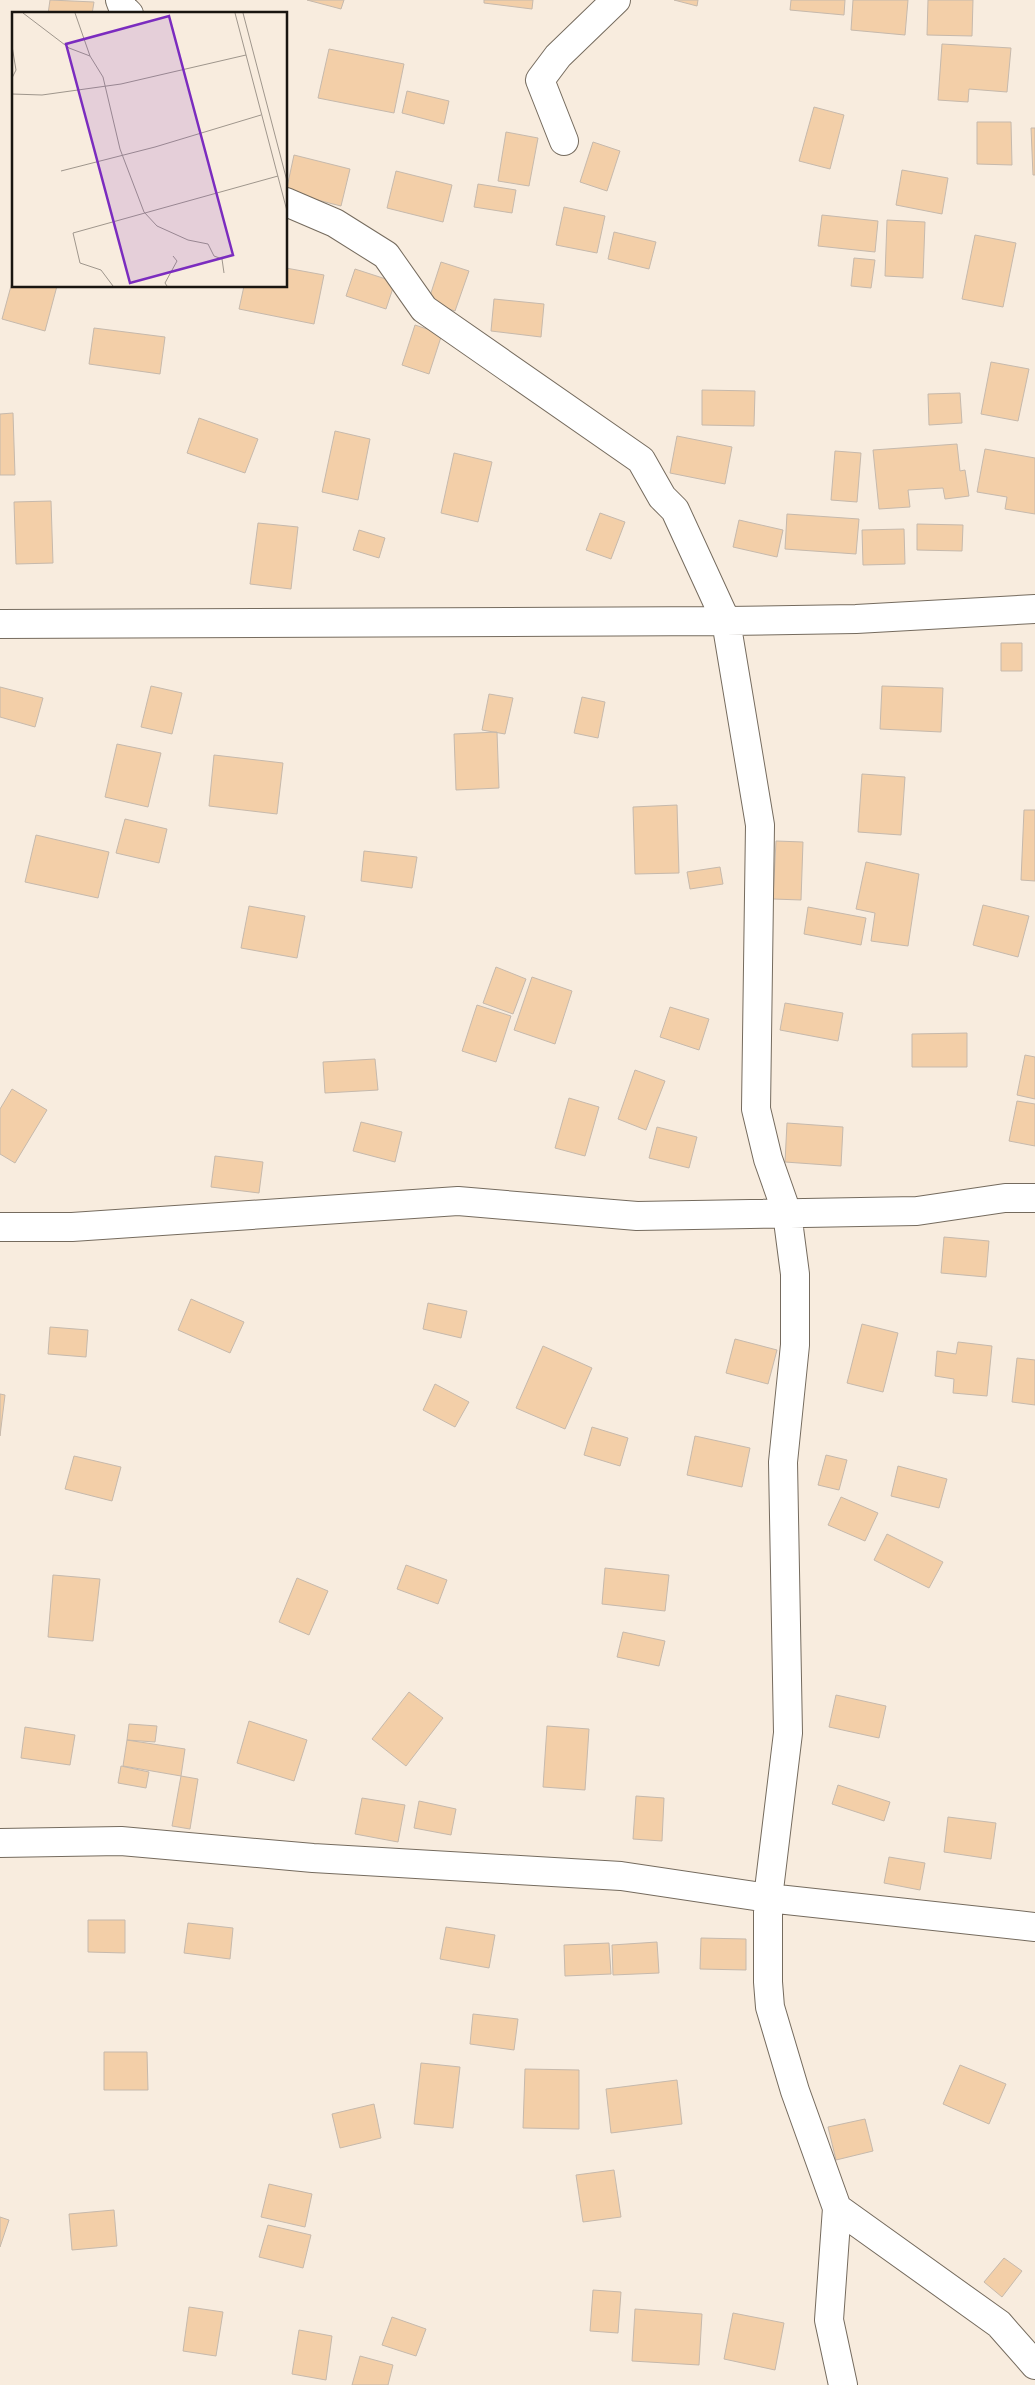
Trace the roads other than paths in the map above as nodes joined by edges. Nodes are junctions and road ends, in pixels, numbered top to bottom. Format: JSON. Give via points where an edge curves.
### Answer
{"nodes":[{"id":1,"x":120,"y":0,"type":"edge"},
{"id":2,"x":616,"y":0,"type":"edge"},
{"id":3,"x":127,"y":12,"type":"edge"},
{"id":4,"x":564,"y":141,"type":"dead end"},
{"id":5,"x":288,"y":203,"type":"edge"},
{"id":6,"x":1035,"y":609,"type":"edge"},
{"id":7,"x":726,"y":621,"type":"junction"},
{"id":8,"x":0,"y":624,"type":"edge"},
{"id":9,"x":1035,"y":1198,"type":"edge"},
{"id":10,"x":787,"y":1213,"type":"junction"},
{"id":11,"x":0,"y":1228,"type":"edge"},
{"id":12,"x":0,"y":1843,"type":"edge"},
{"id":13,"x":768,"y":1898,"type":"junction"},
{"id":14,"x":1035,"y":1927,"type":"edge"},
{"id":15,"x":836,"y":2208,"type":"junction"},
{"id":16,"x":1035,"y":2365,"type":"edge"},
{"id":17,"x":843,"y":2385,"type":"edge"}],
"edges":[{"from":1,"to":3,"type":"street"},
{"from":2,"to":4,"type":"street","via":[[558,56],[540,80]]},
{"from":5,"to":7,"type":"street","via":[[335,223],[386,254],[424,309],[641,460],[662,497],[674,510]]},
{"from":6,"to":7,"type":"street","via":[[856,619]]},
{"from":7,"to":8,"type":"street"},
{"from":7,"to":10,"type":"street","via":[[760,825],[756,1108],[765,1150]]},
{"from":9,"to":10,"type":"street","via":[[1005,1198],[917,1211]]},
{"from":10,"to":11,"type":"street","via":[[636,1216],[458,1201]]},
{"from":10,"to":13,"type":"street","via":[[795,1274],[795,1345],[783,1462],[788,1733]]},
{"from":12,"to":13,"type":"street","via":[[121,1841],[313,1858],[621,1876]]},
{"from":13,"to":14,"type":"street"},
{"from":13,"to":15,"type":"street","via":[[770,2007]]},
{"from":15,"to":16,"type":"street","via":[[999,2324]]},
{"from":15,"to":17,"type":"street","via":[[829,2320]]}]}
